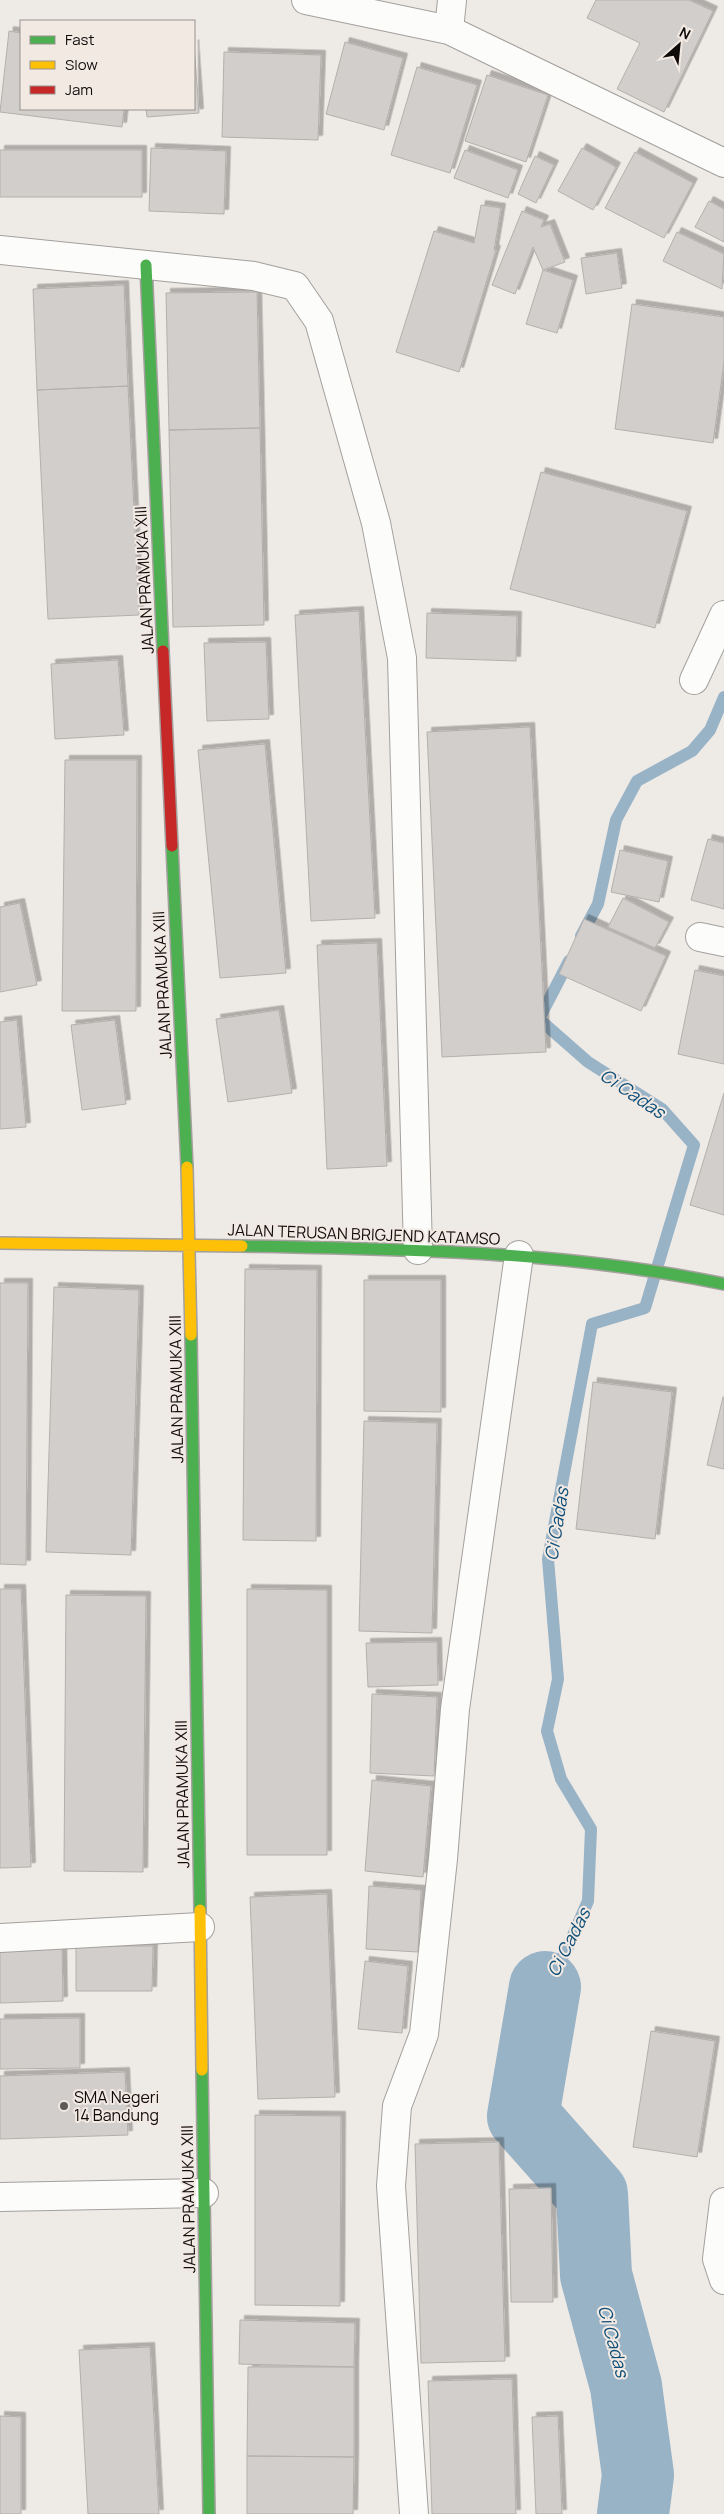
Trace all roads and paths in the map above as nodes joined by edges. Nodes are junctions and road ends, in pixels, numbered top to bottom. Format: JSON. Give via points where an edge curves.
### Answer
{"nodes":[{"id":1,"x":306,"y":0,"type":"edge"},
{"id":2,"x":452,"y":0,"type":"edge"},
{"id":3,"x":449,"y":30,"type":"junction"},
{"id":4,"x":724,"y":162,"type":"edge"},
{"id":5,"x":0,"y":250,"type":"edge"},
{"id":6,"x":146,"y":265,"type":"junction"},
{"id":7,"x":724,"y":615,"type":"edge"},
{"id":8,"x":694,"y":680,"type":"dead end"},
{"id":9,"x":0,"y":1243,"type":"edge"},
{"id":10,"x":190,"y":1244,"type":"junction"},
{"id":11,"x":418,"y":1250,"type":"junction"},
{"id":12,"x":519,"y":1256,"type":"junction"},
{"id":13,"x":724,"y":1284,"type":"edge"},
{"id":14,"x":200,"y":1927,"type":"junction"},
{"id":15,"x":0,"y":1938,"type":"edge"},
{"id":16,"x":204,"y":2194,"type":"junction"},
{"id":17,"x":0,"y":2197,"type":"edge"},
{"id":18,"x":724,"y":2202,"type":"edge"},
{"id":19,"x":720,"y":2270,"type":"edge"},
{"id":20,"x":209,"y":2514,"type":"edge"},
{"id":21,"x":414,"y":2514,"type":"edge"}],
"edges":[{"from":1,"to":3,"type":"street"},
{"from":2,"to":3,"type":"street"},
{"from":3,"to":4,"type":"street"},
{"from":5,"to":6,"type":"street"},
{"from":6,"to":10,"type":"street","name":"JALAN PRAMUKA XIII"},
{"from":6,"to":11,"type":"street","via":[[254,276],[295,286],[319,322],[376,523],[402,658]]},
{"from":7,"to":8,"type":"street"},
{"from":9,"to":10,"type":"street","name":"JALAN TERUSAN BRIGJEND KATAMSO"},
{"from":10,"to":11,"type":"street","name":"JALAN TERUSAN BRIGJEND KATAMSO"},
{"from":10,"to":14,"type":"street","name":"JALAN PRAMUKA XIII"},
{"from":11,"to":12,"type":"street","name":"JALAN TERUSAN BRIGJEND KATAMSO"},
{"from":12,"to":13,"type":"street","name":"JALAN TERUSAN BRIGJEND KATAMSO","via":[[617,1266]]},
{"from":12,"to":21,"type":"street","via":[[455,1709],[424,2034],[397,2106],[392,2186]]},
{"from":14,"to":15,"type":"street"},
{"from":14,"to":16,"type":"street","name":"JALAN PRAMUKA XIII"},
{"from":16,"to":17,"type":"street"},
{"from":16,"to":20,"type":"street","name":"JALAN PRAMUKA XIII"},
{"from":18,"to":19,"type":"street"}]}
